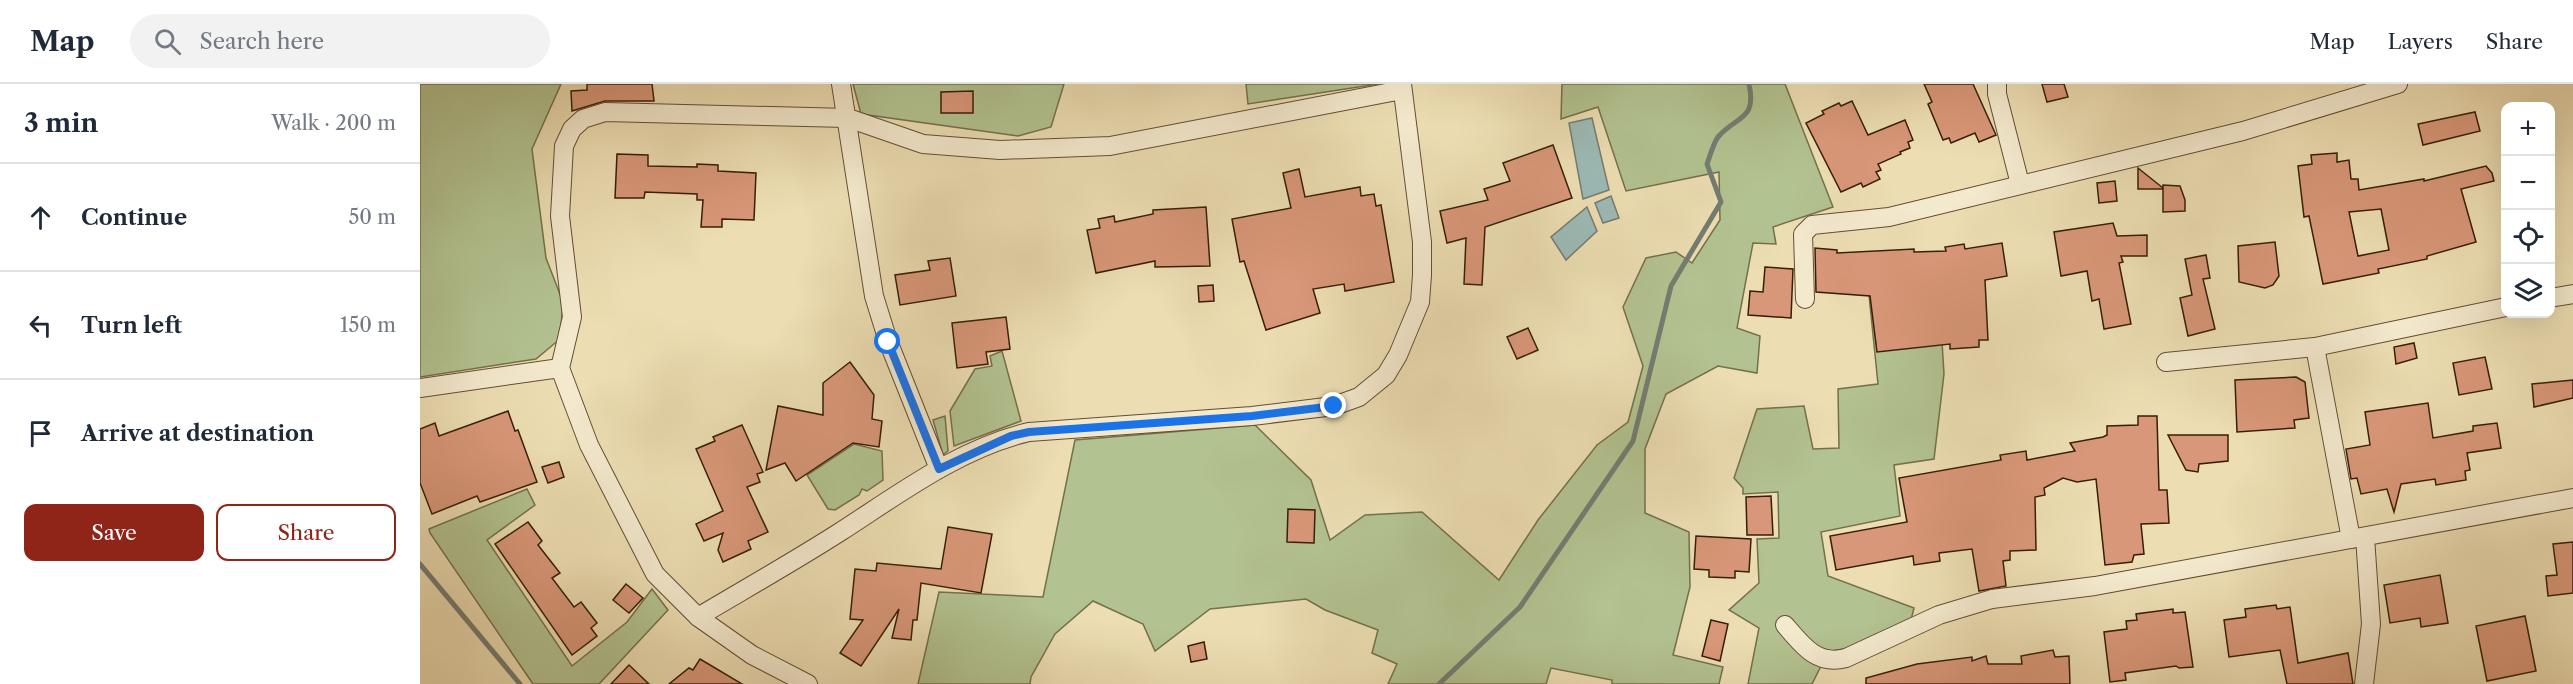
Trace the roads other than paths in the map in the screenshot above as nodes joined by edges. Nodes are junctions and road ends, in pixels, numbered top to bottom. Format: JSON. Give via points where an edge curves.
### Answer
{"nodes":[{"id":1,"x":841,"y":84,"type":"edge"},
{"id":2,"x":1997,"y":84,"type":"edge"},
{"id":3,"x":2398,"y":84,"type":"edge"},
{"id":4,"x":1402,"y":87,"type":"edge"},
{"id":5,"x":848,"y":118,"type":"junction"},
{"id":6,"x":2020,"y":184,"type":"junction"},
{"id":7,"x":2573,"y":294,"type":"edge"},
{"id":8,"x":2555,"y":297,"type":"edge"},
{"id":9,"x":1805,"y":299,"type":"dead end"},
{"id":10,"x":2501,"y":309,"type":"edge"},
{"id":11,"x":2315,"y":347,"type":"junction"},
{"id":12,"x":2166,"y":362,"type":"dead end"},
{"id":13,"x":560,"y":368,"type":"junction"},
{"id":14,"x":420,"y":388,"type":"edge"},
{"id":15,"x":939,"y":469,"type":"junction"},
{"id":16,"x":2573,"y":498,"type":"edge"},
{"id":17,"x":2358,"y":538,"type":"junction"},
{"id":18,"x":698,"y":617,"type":"junction"},
{"id":19,"x":1785,"y":626,"type":"dead end"},
{"id":20,"x":808,"y":684,"type":"edge"},
{"id":21,"x":2364,"y":684,"type":"edge"}],
"edges":[{"from":1,"to":5,"type":"street"},
{"from":2,"to":6,"type":"street","via":[[1996,94]]},
{"from":3,"to":6,"type":"street","via":[[2243,131]]},
{"from":4,"to":5,"type":"street","via":[[1110,146],[1000,150],[923,144]]},
{"from":4,"to":15,"type":"street","via":[[1422,242],[1422,275],[1420,302],[1386,375],[1359,397],[1334,406],[1029,432],[1011,436]]},
{"from":5,"to":13,"type":"street","via":[[605,112],[583,119],[572,129],[564,146],[560,216],[572,317]]},
{"from":5,"to":15,"type":"street","via":[[874,297]]},
{"from":6,"to":9,"type":"street","via":[[1889,217],[1812,225],[1803,234]]},
{"from":7,"to":8,"type":"street"},
{"from":10,"to":11,"type":"street"},
{"from":11,"to":12,"type":"street"},
{"from":11,"to":17,"type":"street"},
{"from":13,"to":14,"type":"street"},
{"from":13,"to":18,"type":"street","via":[[589,445],[656,574]]},
{"from":15,"to":18,"type":"street"},
{"from":16,"to":17,"type":"street"},
{"from":17,"to":19,"type":"street","via":[[2095,586],[1964,605],[1834,661],[1809,653]]},
{"from":17,"to":21,"type":"street","via":[[2371,624]]},
{"from":18,"to":20,"type":"street","via":[[752,656]]}]}
